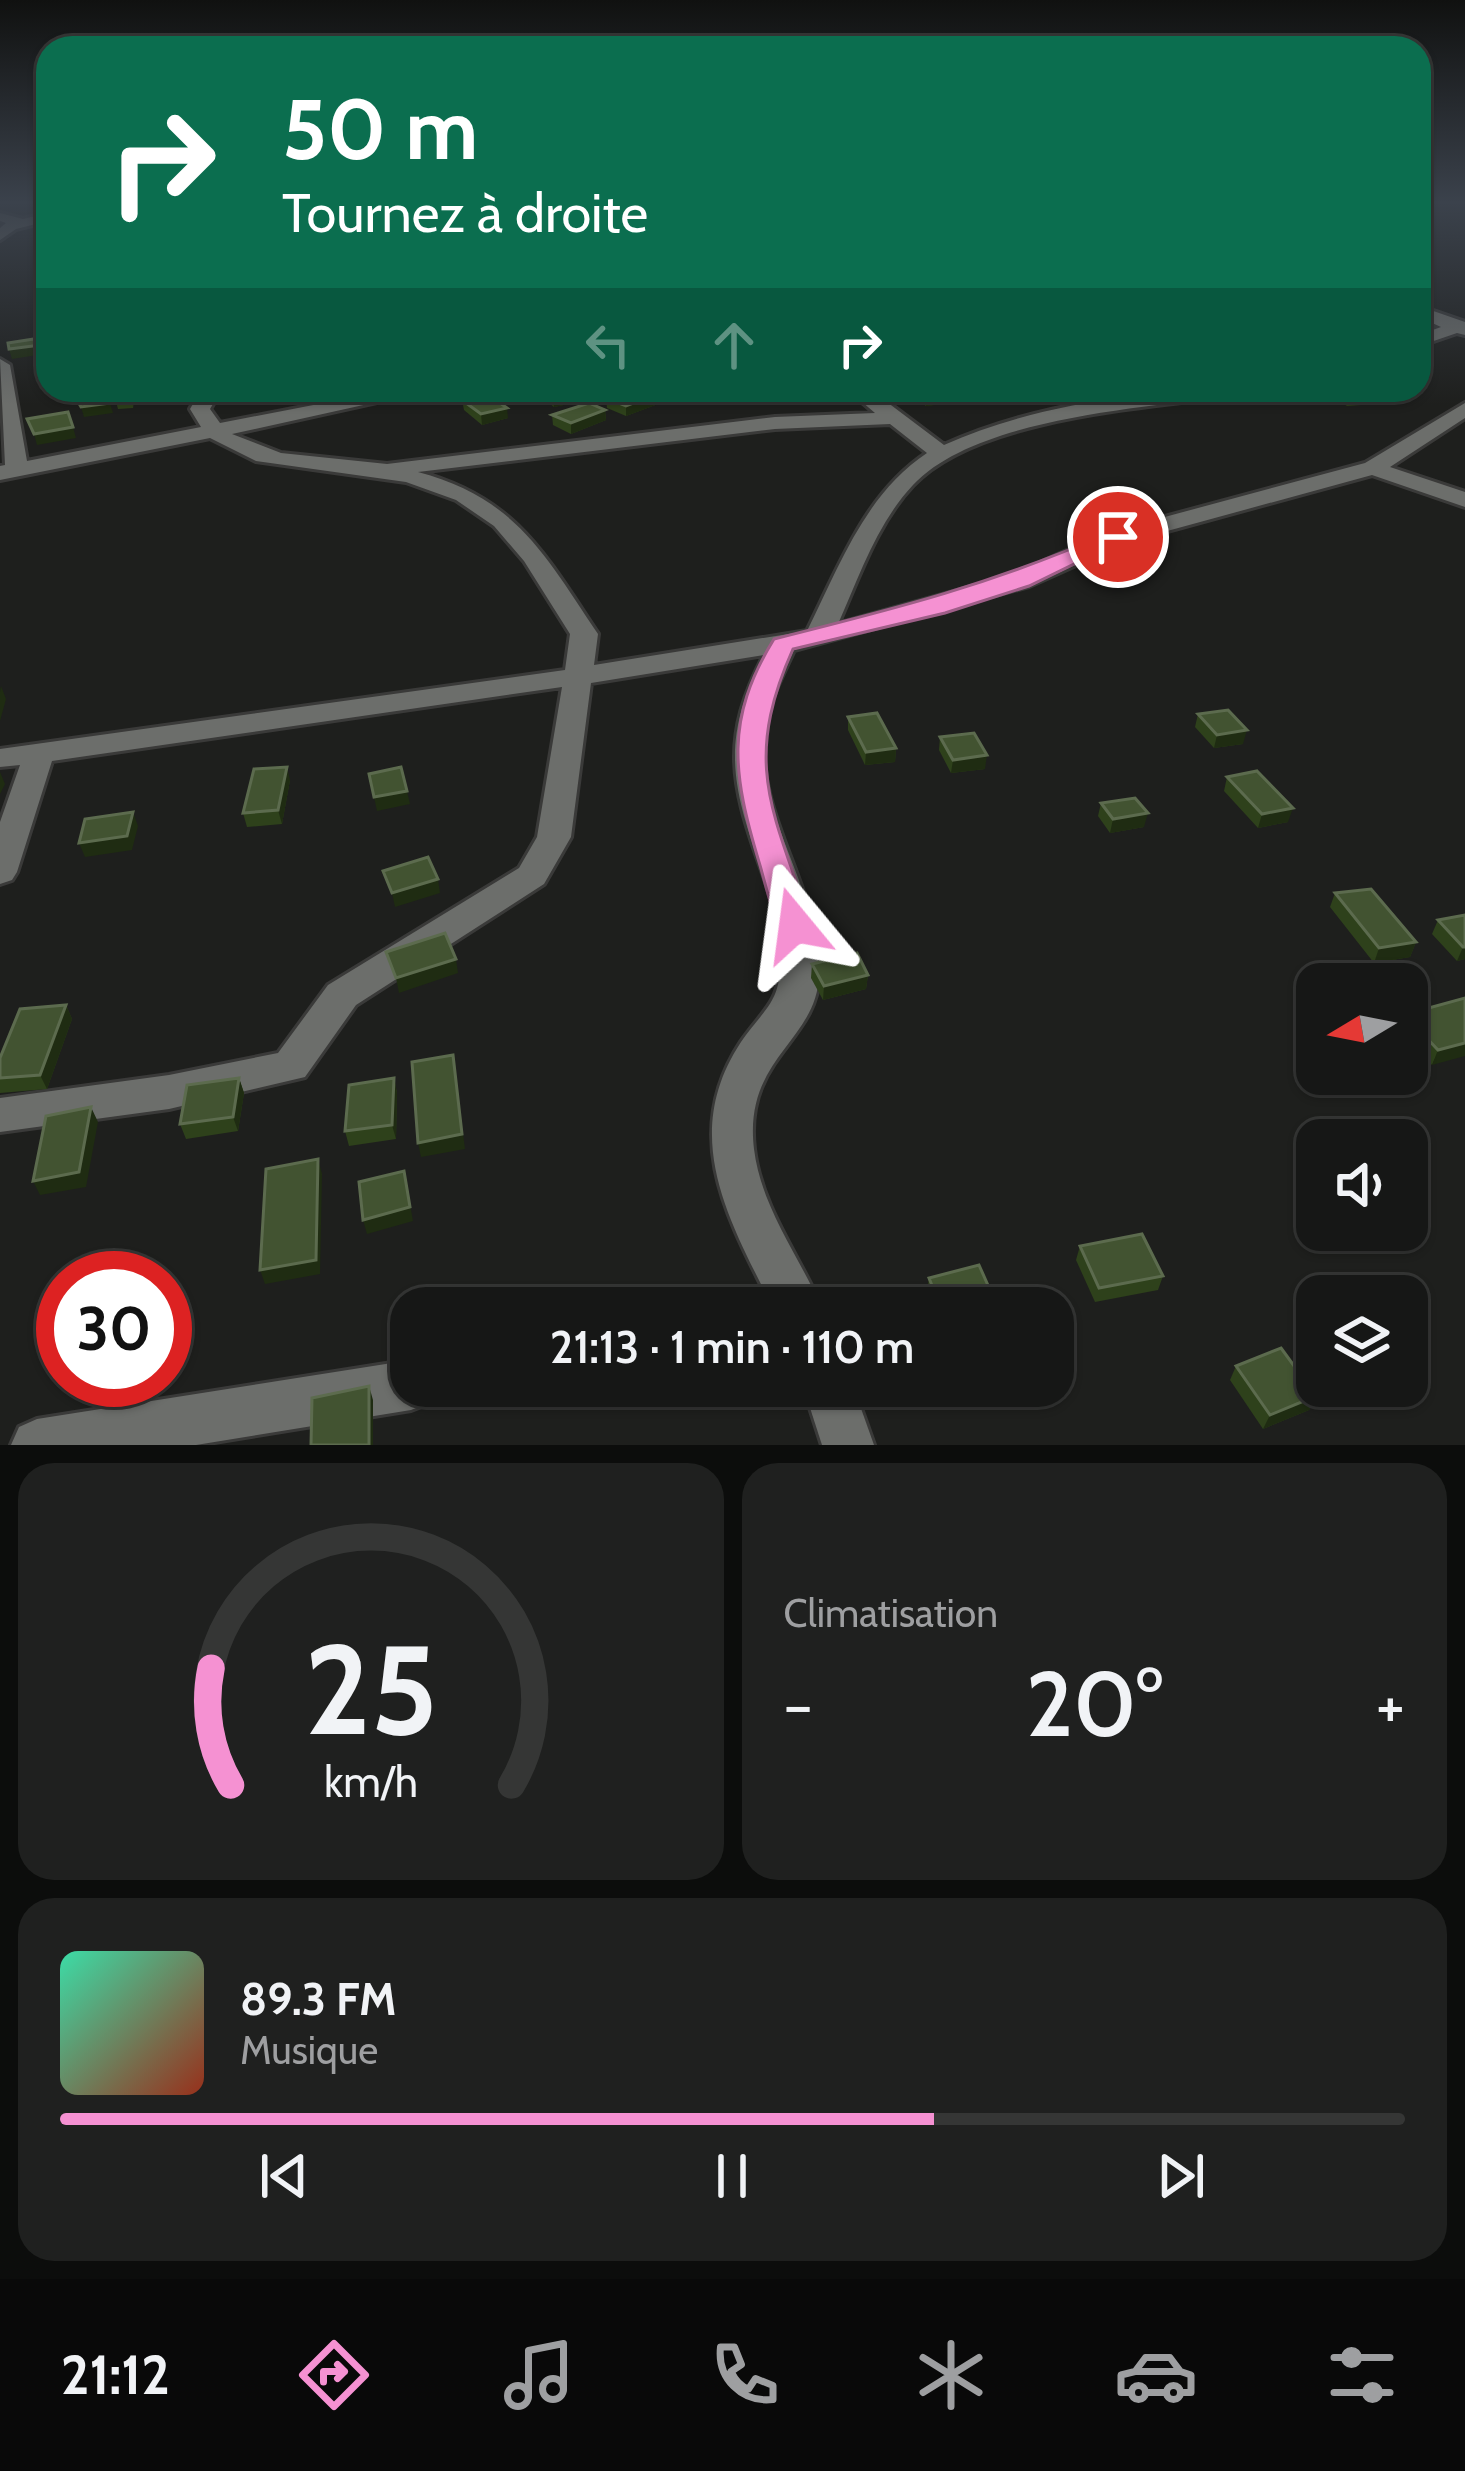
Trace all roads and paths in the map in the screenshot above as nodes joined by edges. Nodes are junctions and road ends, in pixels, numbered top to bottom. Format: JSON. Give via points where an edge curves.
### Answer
{"nodes":[{"id":1,"x":1431,"y":315,"type":"edge"},
{"id":2,"x":1462,"y":328,"type":"edge"},
{"id":3,"x":1431,"y":337,"type":"edge"},
{"id":4,"x":0,"y":364,"type":"edge"},
{"id":5,"x":204,"y":402,"type":"edge"},
{"id":6,"x":357,"y":402,"type":"edge"},
{"id":7,"x":874,"y":402,"type":"edge"},
{"id":8,"x":1149,"y":402,"type":"edge"},
{"id":9,"x":3,"y":403,"type":"edge"},
{"id":10,"x":1465,"y":409,"type":"edge"},
{"id":11,"x":896,"y":418,"type":"junction"},
{"id":12,"x":209,"y":430,"type":"junction"},
{"id":13,"x":939,"y":452,"type":"junction"},
{"id":14,"x":1373,"y":468,"type":"junction"},
{"id":15,"x":382,"y":470,"type":"junction"},
{"id":16,"x":9,"y":471,"type":"edge"},
{"id":17,"x":1465,"y":500,"type":"edge"},
{"id":18,"x":818,"y":638,"type":"junction"},
{"id":19,"x":783,"y":644,"type":"junction"},
{"id":20,"x":578,"y":678,"type":"junction"},
{"id":21,"x":39,"y":754,"type":"junction"},
{"id":22,"x":0,"y":758,"type":"edge"},
{"id":23,"x":0,"y":872,"type":"edge"},
{"id":24,"x":0,"y":1115,"type":"edge"},
{"id":25,"x":787,"y":1287,"type":"edge"},
{"id":26,"x":390,"y":1388,"type":"edge"},
{"id":27,"x":835,"y":1407,"type":"edge"},
{"id":28,"x":37,"y":1445,"type":"edge"},
{"id":29,"x":848,"y":1445,"type":"edge"}],
"edges":[{"from":1,"to":2,"type":"street"},
{"from":2,"to":3,"type":"street"},
{"from":4,"to":9,"type":"street"},
{"from":5,"to":12,"type":"street"},
{"from":6,"to":12,"type":"street"},
{"from":7,"to":11,"type":"street"},
{"from":8,"to":13,"type":"street"},
{"from":9,"to":16,"type":"street"},
{"from":10,"to":14,"type":"street"},
{"from":11,"to":13,"type":"street"},
{"from":11,"to":15,"type":"street","via":[[775,423]]},
{"from":12,"to":15,"type":"street","via":[[258,457]]},
{"from":12,"to":16,"type":"street"},
{"from":13,"to":18,"type":"street","via":[[880,512]]},
{"from":14,"to":17,"type":"street"},
{"from":14,"to":18,"type":"street","via":[[1118,537],[1020,581]]},
{"from":15,"to":20,"type":"street","via":[[464,495],[512,526],[584,634]]},
{"from":18,"to":19,"type":"street"},
{"from":19,"to":20,"type":"street"},
{"from":19,"to":25,"type":"street","via":[[756,702],[748,755],[795,925],[800,978],[786,1024],[755,1054],[730,1111],[737,1187]]},
{"from":20,"to":21,"type":"street"},
{"from":20,"to":24,"type":"street","via":[[554,837],[532,876],[342,995],[292,1066]]},
{"from":21,"to":22,"type":"street"},
{"from":21,"to":23,"type":"street"},
{"from":26,"to":28,"type":"street"},
{"from":27,"to":29,"type":"street"}]}
